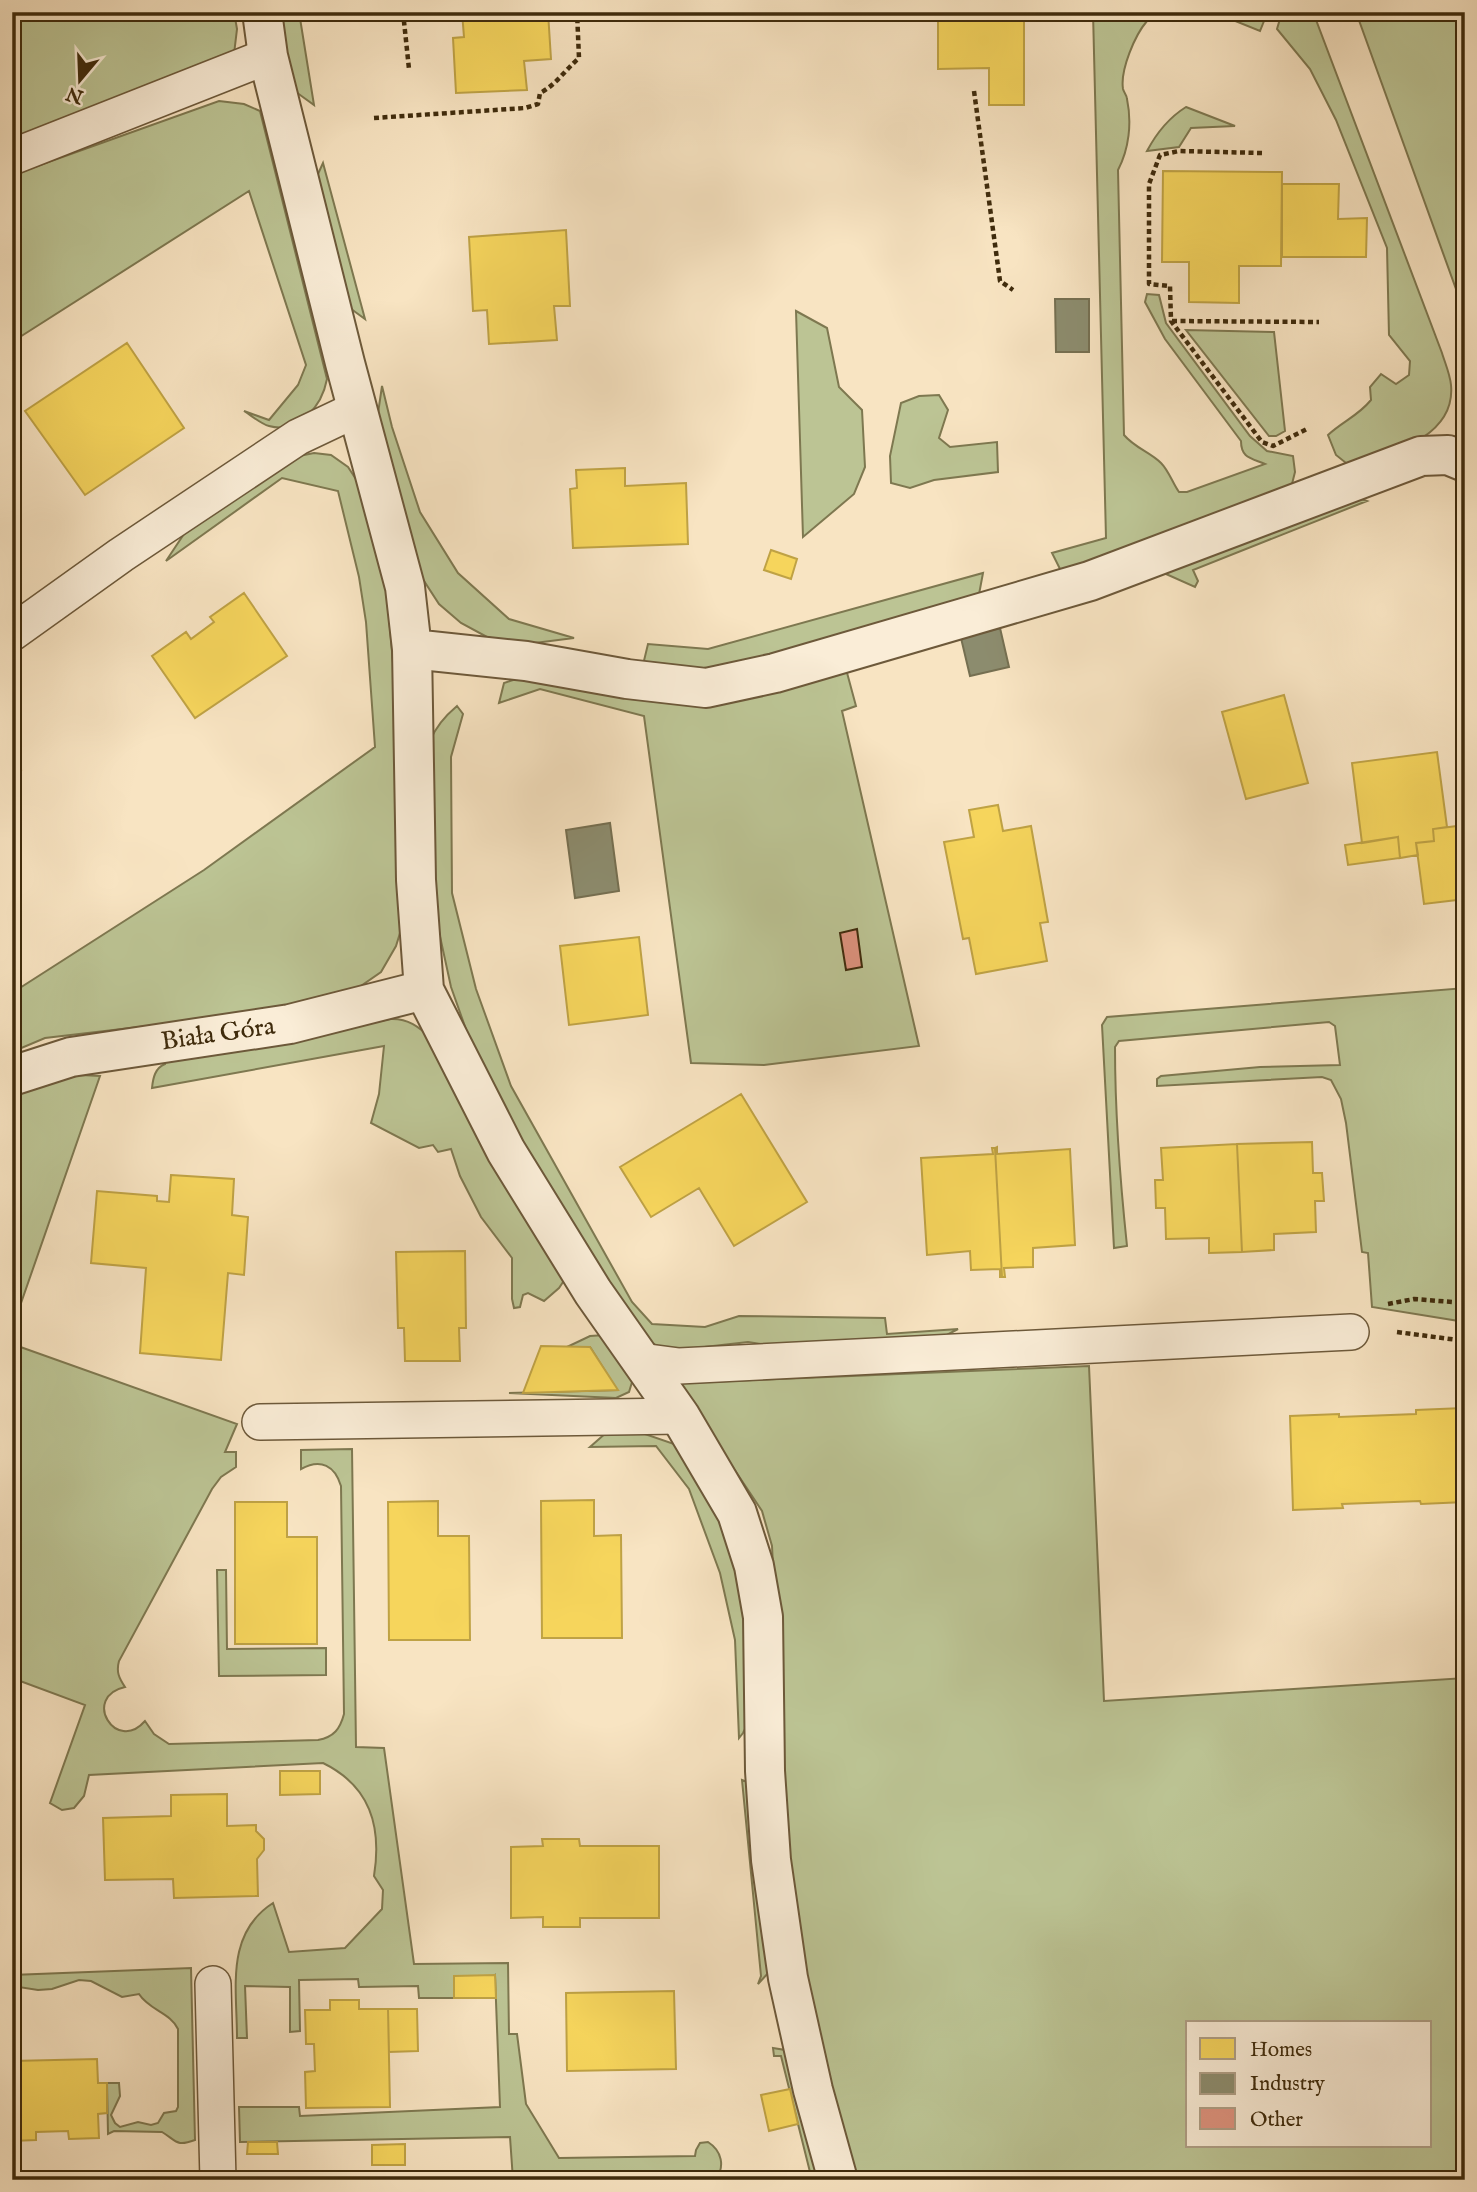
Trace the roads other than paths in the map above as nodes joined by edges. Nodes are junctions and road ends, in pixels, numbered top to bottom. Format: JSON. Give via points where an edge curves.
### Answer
{"nodes":[{"id":1,"x":262,"y":12,"type":"edge"},
{"id":2,"x":268,"y":56,"type":"junction"},
{"id":3,"x":12,"y":157,"type":"edge"},
{"id":4,"x":357,"y":409,"type":"junction"},
{"id":5,"x":1465,"y":462,"type":"edge"},
{"id":6,"x":12,"y":633,"type":"edge"},
{"id":7,"x":412,"y":649,"type":"junction"},
{"id":8,"x":424,"y":990,"type":"junction"},
{"id":9,"x":12,"y":1076,"type":"edge"},
{"id":10,"x":1351,"y":1332,"type":"road end"},
{"id":11,"x":641,"y":1361,"type":"junction"},
{"id":12,"x":680,"y":1416,"type":"junction"},
{"id":13,"x":260,"y":1422,"type":"dead end"},
{"id":14,"x":213,"y":1984,"type":"dead end"},
{"id":15,"x":218,"y":2180,"type":"edge"},
{"id":16,"x":838,"y":2180,"type":"edge"}],
"edges":[{"from":1,"to":2,"type":"street"},
{"from":2,"to":3,"type":"lane"},
{"from":2,"to":4,"type":"street"},
{"from":4,"to":6,"type":"lane","via":[[298,437]]},
{"from":4,"to":7,"type":"street","via":[[405,587]]},
{"from":5,"to":7,"type":"street","via":[[1448,456],[1421,456],[1090,581],[775,673],[706,688]]},
{"from":7,"to":8,"type":"street","via":[[416,880]]},
{"from":8,"to":9,"type":"street","name":"Biała Góra","via":[[290,1024],[71,1057]]},
{"from":8,"to":11,"type":"street","via":[[506,1151]]},
{"from":10,"to":11,"type":"lane","via":[[679,1366]]},
{"from":11,"to":12,"type":"street"},
{"from":12,"to":13,"type":"lane"},
{"from":12,"to":16,"type":"street","via":[[737,1513],[754,1566],[763,1617],[771,1860],[788,1978]]},
{"from":14,"to":15,"type":"lane"}]}
